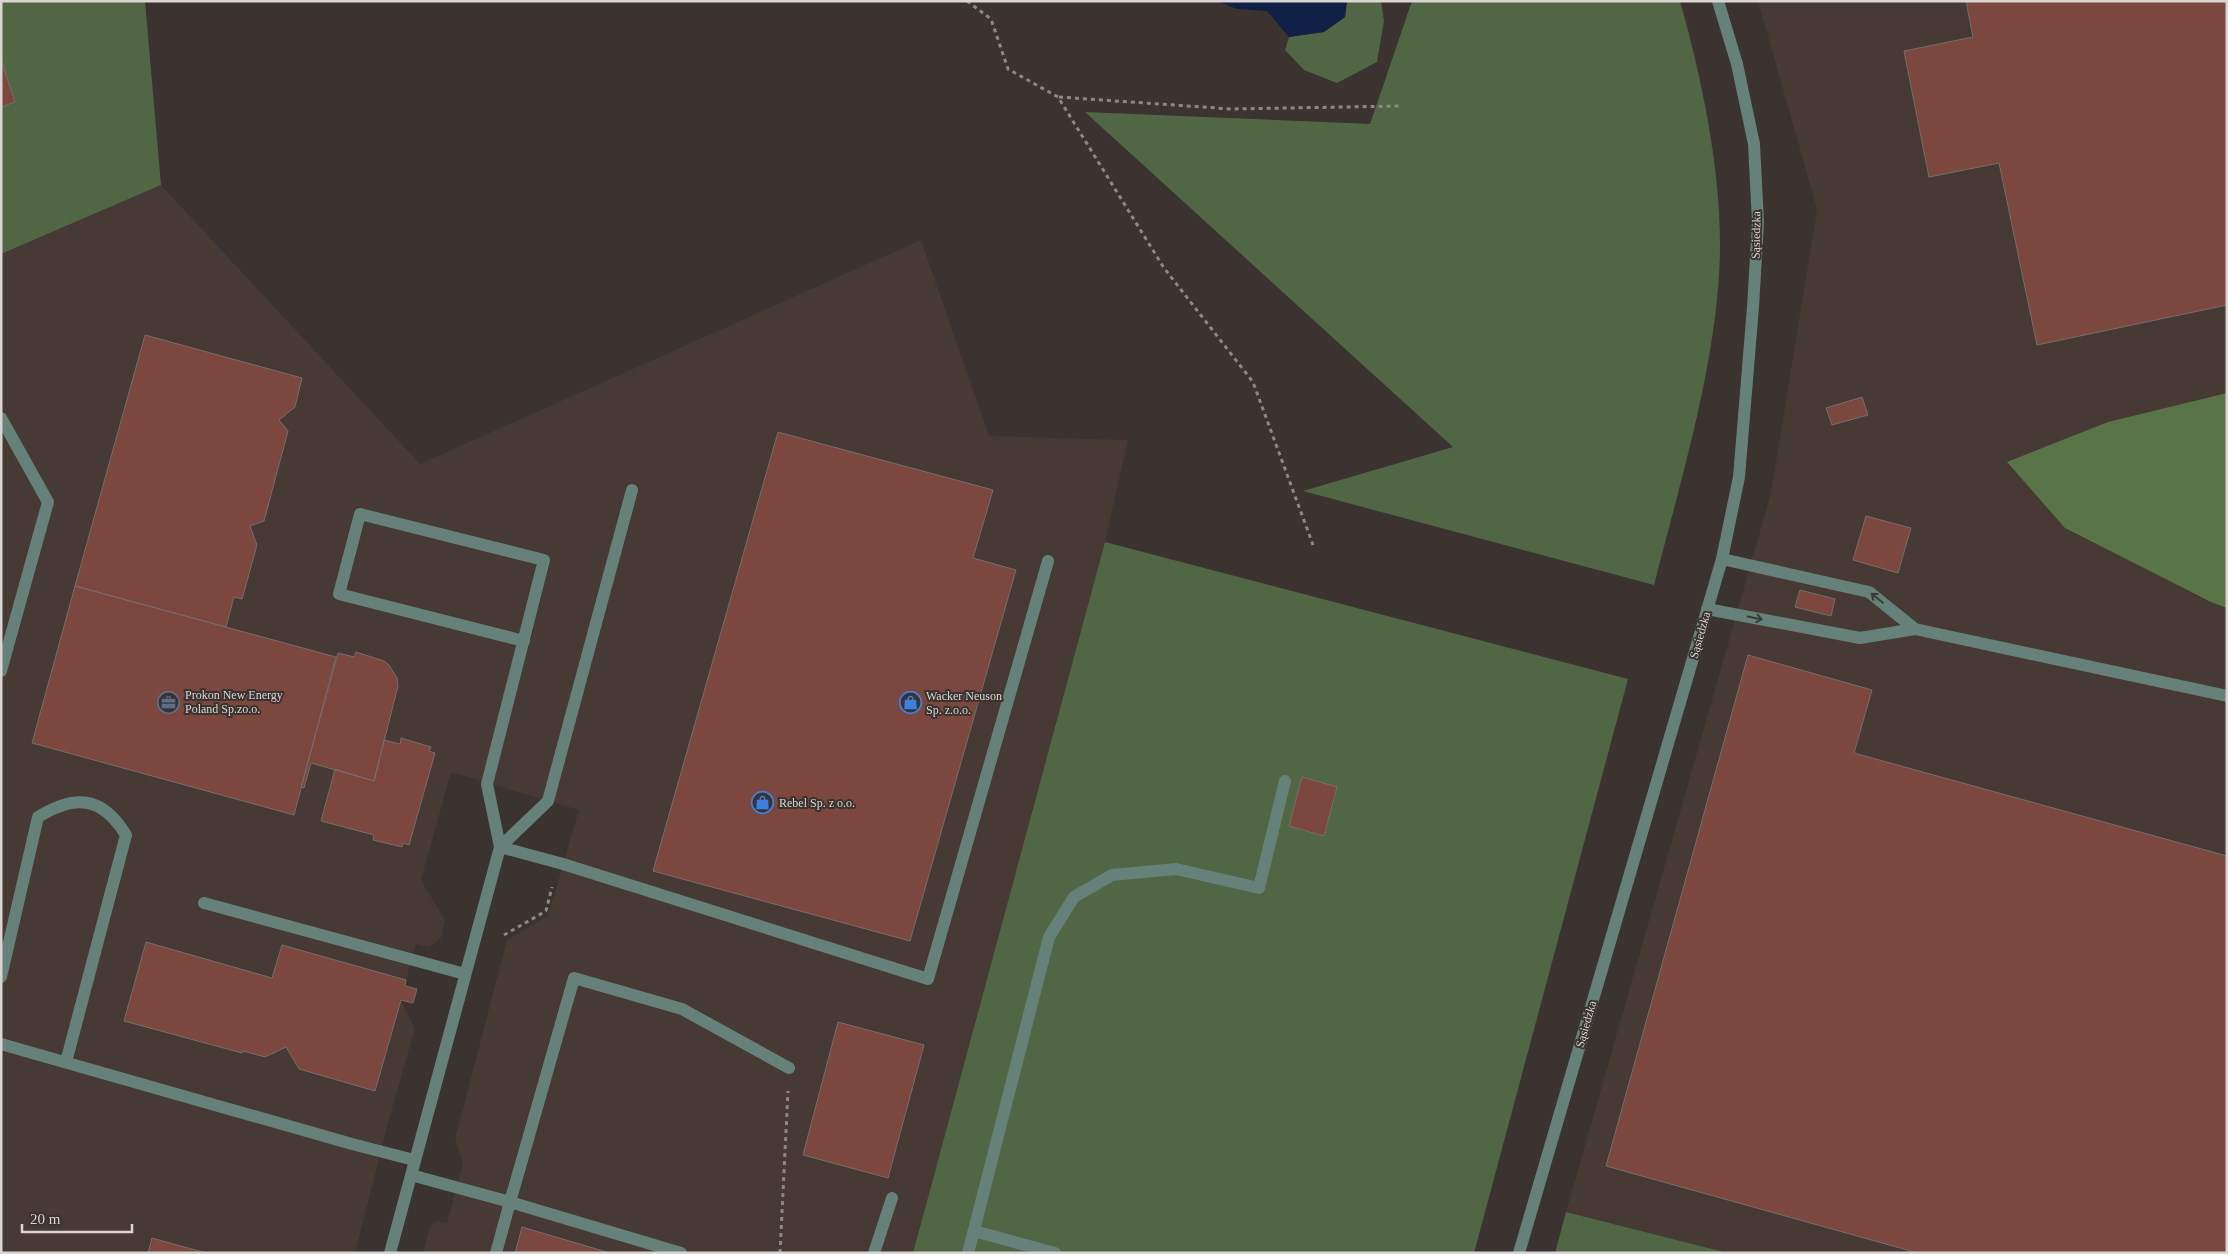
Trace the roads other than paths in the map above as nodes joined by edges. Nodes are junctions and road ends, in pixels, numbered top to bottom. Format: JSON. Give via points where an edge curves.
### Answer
{"nodes":[{"id":1,"x":1718,"y":1,"type":"edge"},
{"id":2,"x":1,"y":418,"type":"edge"},
{"id":3,"x":632,"y":490,"type":"dead end"},
{"id":4,"x":1722,"y":559,"type":"junction"},
{"id":5,"x":1048,"y":561,"type":"dead end"},
{"id":6,"x":1707,"y":609,"type":"junction"},
{"id":7,"x":1915,"y":629,"type":"junction"},
{"id":8,"x":524,"y":641,"type":"junction"},
{"id":9,"x":1,"y":671,"type":"edge"},
{"id":10,"x":2227,"y":696,"type":"edge"},
{"id":11,"x":1285,"y":781,"type":"dead end"},
{"id":12,"x":500,"y":847,"type":"junction"},
{"id":13,"x":204,"y":903,"type":"dead end"},
{"id":14,"x":465,"y":974,"type":"junction"},
{"id":15,"x":1,"y":977,"type":"edge"},
{"id":16,"x":1,"y":1044,"type":"edge"},
{"id":17,"x":66,"y":1062,"type":"junction"},
{"id":18,"x":790,"y":1068,"type":"road end"},
{"id":19,"x":414,"y":1160,"type":"junction"},
{"id":20,"x":411,"y":1175,"type":"junction"},
{"id":21,"x":892,"y":1198,"type":"dead end"},
{"id":22,"x":510,"y":1202,"type":"junction"},
{"id":23,"x":974,"y":1231,"type":"junction"},
{"id":24,"x":390,"y":1253,"type":"edge"},
{"id":25,"x":496,"y":1253,"type":"edge"},
{"id":26,"x":681,"y":1253,"type":"edge"},
{"id":27,"x":874,"y":1253,"type":"edge"},
{"id":28,"x":968,"y":1253,"type":"edge"},
{"id":29,"x":1055,"y":1253,"type":"edge"},
{"id":30,"x":1519,"y":1253,"type":"edge"}],
"edges":[{"from":1,"to":4,"type":"street","name":"Sąsiedzka","via":[[1737,64],[1754,144],[1758,222],[1739,477]]},
{"from":2,"to":9,"type":"street","via":[[48,502]]},
{"from":3,"to":12,"type":"street","via":[[548,800]]},
{"from":4,"to":6,"type":"street","name":"Sąsiedzka"},
{"from":7,"to":4,"type":"street","one_way":true,"via":[[1869,592]]},
{"from":5,"to":12,"type":"street","via":[[928,979]]},
{"from":6,"to":7,"type":"street","one_way":true,"via":[[1860,638]]},
{"from":6,"to":30,"type":"street","name":"Sąsiedzka"},
{"from":7,"to":10,"type":"street"},
{"from":8,"to":8,"type":"street","via":[[544,560],[360,514],[339,594]]},
{"from":8,"to":12,"type":"street","via":[[487,784]]},
{"from":11,"to":23,"type":"street","via":[[1259,888],[1176,869],[1112,875],[1074,897],[1049,937]]},
{"from":12,"to":14,"type":"street"},
{"from":13,"to":14,"type":"street"},
{"from":14,"to":19,"type":"street"},
{"from":15,"to":17,"type":"street","via":[[38,817],[54,807],[76,801],[98,806],[116,820],[126,836]]},
{"from":16,"to":17,"type":"street"},
{"from":17,"to":19,"type":"street"},
{"from":18,"to":22,"type":"street","via":[[682,1009],[574,978]]},
{"from":19,"to":20,"type":"street"},
{"from":20,"to":22,"type":"street"},
{"from":20,"to":24,"type":"street"},
{"from":21,"to":27,"type":"street"},
{"from":22,"to":25,"type":"street"},
{"from":22,"to":26,"type":"street"},
{"from":23,"to":28,"type":"street"},
{"from":23,"to":29,"type":"street"}]}
